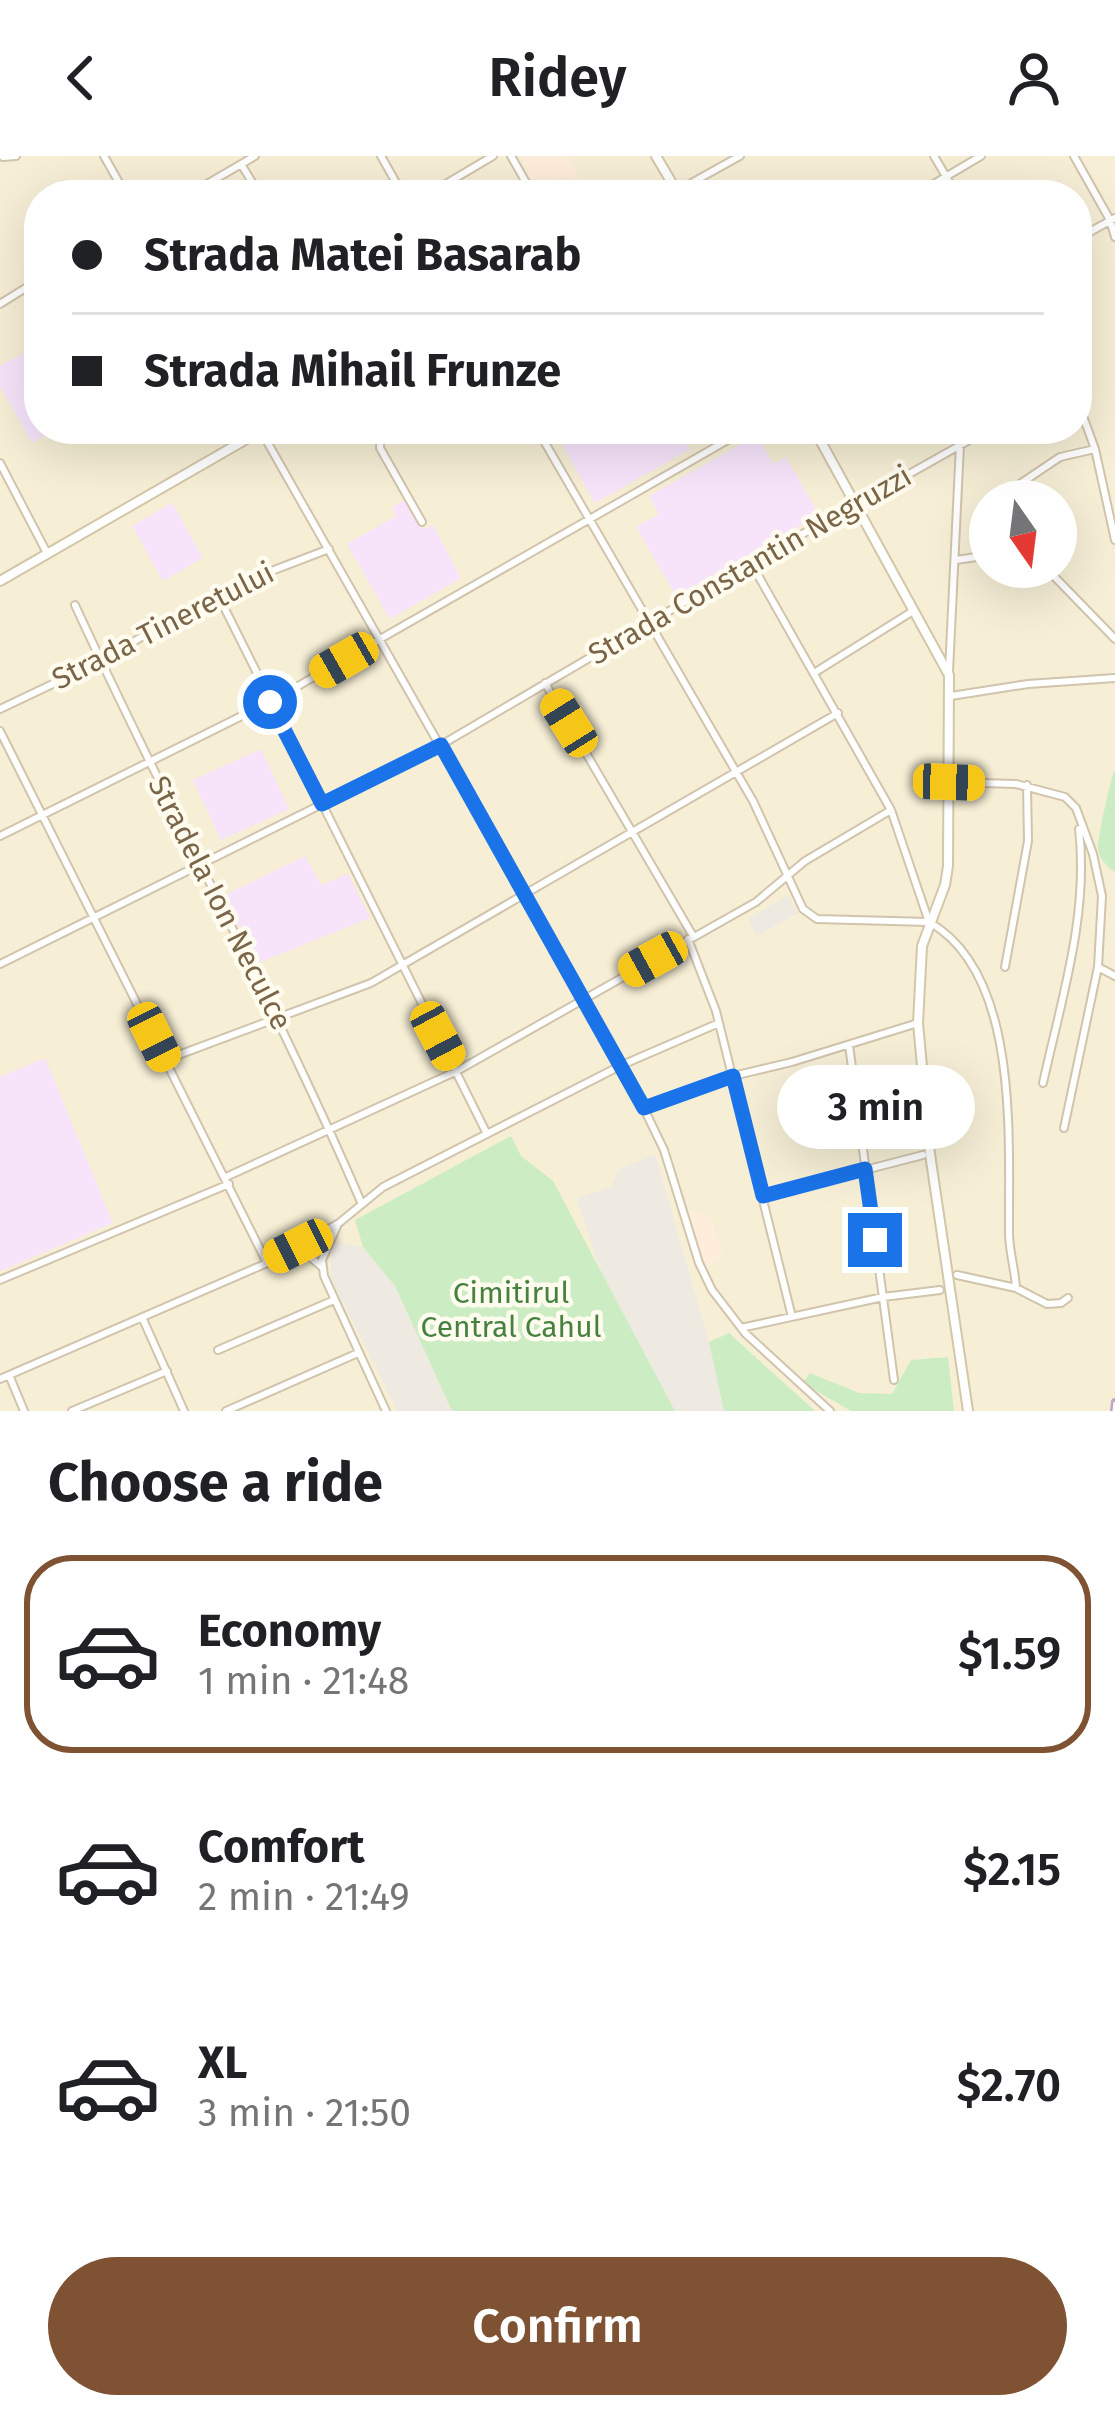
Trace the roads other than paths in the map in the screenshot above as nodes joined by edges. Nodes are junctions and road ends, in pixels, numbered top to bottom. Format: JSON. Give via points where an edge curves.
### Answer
{"nodes":[{"id":1,"x":16,"y":156,"type":"edge"},
{"id":2,"x":255,"y":156,"type":"edge"},
{"id":3,"x":493,"y":156,"type":"edge"},
{"id":4,"x":740,"y":156,"type":"edge"},
{"id":5,"x":934,"y":156,"type":"edge"},
{"id":6,"x":981,"y":156,"type":"edge"},
{"id":7,"x":3,"y":157,"type":"edge"},
{"id":8,"x":242,"y":164,"type":"junction"},
{"id":9,"x":0,"y":167,"type":"edge"},
{"id":10,"x":946,"y":176,"type":"junction"},
{"id":11,"x":214,"y":180,"type":"edge"},
{"id":12,"x":251,"y":180,"type":"edge"},
{"id":13,"x":452,"y":180,"type":"edge"},
{"id":14,"x":700,"y":180,"type":"edge"},
{"id":15,"x":939,"y":180,"type":"edge"},
{"id":16,"x":948,"y":180,"type":"edge"},
{"id":17,"x":1092,"y":185,"type":"edge"},
{"id":18,"x":1113,"y":219,"type":"edge"},
{"id":19,"x":1115,"y":236,"type":"edge"},
{"id":20,"x":1092,"y":441,"type":"edge"},
{"id":21,"x":237,"y":444,"type":"edge"},
{"id":22,"x":269,"y":444,"type":"edge"},
{"id":23,"x":380,"y":444,"type":"edge"},
{"id":24,"x":545,"y":444,"type":"edge"},
{"id":25,"x":720,"y":444,"type":"edge"},
{"id":26,"x":823,"y":444,"type":"edge"},
{"id":27,"x":960,"y":445,"type":"joint"},
{"id":28,"x":1095,"y":449,"type":"junction"},
{"id":29,"x":0,"y":463,"type":"edge"},
{"id":30,"x":1026,"y":480,"type":"edge"},
{"id":31,"x":856,"y":503,"type":"junction"},
{"id":32,"x":588,"y":520,"type":"junction"},
{"id":33,"x":422,"y":522,"type":"dead end"},
{"id":34,"x":1115,"y":540,"type":"edge"},
{"id":35,"x":329,"y":549,"type":"junction"},
{"id":36,"x":47,"y":553,"type":"junction"},
{"id":37,"x":969,"y":558,"type":"edge"},
{"id":38,"x":956,"y":560,"type":"junction"},
{"id":39,"x":751,"y":563,"type":"junction"},
{"id":40,"x":0,"y":580,"type":"edge"},
{"id":41,"x":1066,"y":588,"type":"edge"},
{"id":42,"x":222,"y":603,"type":"junction"},
{"id":43,"x":75,"y":605,"type":"dead end"},
{"id":44,"x":915,"y":609,"type":"junction"},
{"id":45,"x":646,"y":623,"type":"junction"},
{"id":46,"x":380,"y":639,"type":"junction"},
{"id":47,"x":1115,"y":639,"type":"edge"},
{"id":48,"x":100,"y":661,"type":"junction"},
{"id":49,"x":814,"y":673,"type":"junction"},
{"id":50,"x":949,"y":675,"type":"junction"},
{"id":51,"x":1115,"y":678,"type":"edge"},
{"id":52,"x":545,"y":683,"type":"junction"},
{"id":53,"x":951,"y":696,"type":"junction"},
{"id":54,"x":270,"y":702,"type":"junction"},
{"id":55,"x":0,"y":709,"type":"edge"},
{"id":56,"x":838,"y":713,"type":"junction"},
{"id":57,"x":0,"y":731,"type":"edge"},
{"id":58,"x":441,"y":745,"type":"junction"},
{"id":59,"x":148,"y":762,"type":"junction"},
{"id":60,"x":736,"y":772,"type":"junction"},
{"id":61,"x":949,"y":782,"type":"junction"},
{"id":62,"x":1027,"y":785,"type":"junction"},
{"id":63,"x":322,"y":804,"type":"junction"},
{"id":64,"x":891,"y":810,"type":"junction"},
{"id":65,"x":42,"y":815,"type":"junction"},
{"id":66,"x":1080,"y":820,"type":"junction"},
{"id":67,"x":633,"y":830,"type":"junction"},
{"id":68,"x":0,"y":836,"type":"edge"},
{"id":69,"x":200,"y":867,"type":"junction"},
{"id":70,"x":785,"y":877,"type":"junction"},
{"id":71,"x":527,"y":894,"type":"junction"},
{"id":72,"x":92,"y":916,"type":"junction"},
{"id":73,"x":929,"y":922,"type":"junction"},
{"id":74,"x":690,"y":938,"type":"junction"},
{"id":75,"x":0,"y":964,"type":"edge"},
{"id":76,"x":401,"y":967,"type":"junction"},
{"id":77,"x":1005,"y":967,"type":"dead end"},
{"id":78,"x":1098,"y":967,"type":"junction"},
{"id":79,"x":1115,"y":976,"type":"edge"},
{"id":80,"x":584,"y":998,"type":"junction"},
{"id":81,"x":278,"y":1016,"type":"junction"},
{"id":82,"x":719,"y":1023,"type":"junction"},
{"id":83,"x":917,"y":1023,"type":"junction"},
{"id":84,"x":849,"y":1045,"type":"junction"},
{"id":85,"x":165,"y":1060,"type":"junction"},
{"id":86,"x":622,"y":1064,"type":"junction"},
{"id":87,"x":457,"y":1071,"type":"junction"},
{"id":88,"x":733,"y":1076,"type":"junction"},
{"id":89,"x":1043,"y":1083,"type":"dead end"},
{"id":90,"x":644,"y":1108,"type":"junction"},
{"id":91,"x":1064,"y":1128,"type":"dead end"},
{"id":92,"x":331,"y":1132,"type":"junction"},
{"id":93,"x":488,"y":1134,"type":"junction"},
{"id":94,"x":923,"y":1156,"type":"dead end"},
{"id":95,"x":865,"y":1169,"type":"junction"},
{"id":96,"x":227,"y":1180,"type":"junction"},
{"id":97,"x":763,"y":1196,"type":"junction"},
{"id":98,"x":361,"y":1202,"type":"junction"},
{"id":99,"x":339,"y":1223,"type":"junction"},
{"id":100,"x":298,"y":1246,"type":"junction"},
{"id":101,"x":267,"y":1262,"type":"junction"},
{"id":102,"x":322,"y":1267,"type":"junction"},
{"id":103,"x":957,"y":1275,"type":"dead end"},
{"id":104,"x":0,"y":1280,"type":"edge"},
{"id":105,"x":1016,"y":1288,"type":"junction"},
{"id":106,"x":940,"y":1290,"type":"dead end"},
{"id":107,"x":883,"y":1297,"type":"junction"},
{"id":108,"x":1069,"y":1298,"type":"dead end"},
{"id":109,"x":334,"y":1300,"type":"junction"},
{"id":110,"x":142,"y":1317,"type":"junction"},
{"id":111,"x":792,"y":1317,"type":"junction"},
{"id":112,"x":741,"y":1328,"type":"junction"},
{"id":113,"x":218,"y":1350,"type":"dead end"},
{"id":114,"x":358,"y":1353,"type":"junction"},
{"id":115,"x":167,"y":1371,"type":"junction"},
{"id":116,"x":4,"y":1377,"type":"edge"},
{"id":117,"x":894,"y":1380,"type":"dead end"},
{"id":118,"x":384,"y":1410,"type":"edge"},
{"id":119,"x":24,"y":1411,"type":"edge"},
{"id":120,"x":72,"y":1411,"type":"edge"},
{"id":121,"x":184,"y":1411,"type":"edge"},
{"id":122,"x":226,"y":1411,"type":"edge"},
{"id":123,"x":830,"y":1411,"type":"edge"},
{"id":124,"x":968,"y":1411,"type":"edge"}],
"edges":[{"from":1,"to":7,"type":"street"},
{"from":2,"to":8,"type":"street"},
{"from":3,"to":13,"type":"street"},
{"from":4,"to":14,"type":"street"},
{"from":5,"to":10,"type":"street"},
{"from":6,"to":10,"type":"street"},
{"from":7,"to":9,"type":"street"},
{"from":8,"to":11,"type":"street"},
{"from":8,"to":12,"type":"street"},
{"from":10,"to":15,"type":"street"},
{"from":10,"to":16,"type":"street"},
{"from":17,"to":18,"type":"street"},
{"from":18,"to":19,"type":"street"},
{"from":20,"to":28,"type":"street"},
{"from":21,"to":36,"type":"main road"},
{"from":22,"to":35,"type":"street"},
{"from":23,"to":33,"type":"street"},
{"from":24,"to":32,"type":"street"},
{"from":25,"to":32,"type":"street"},
{"from":26,"to":31,"type":"main road"},
{"from":27,"to":31,"type":"street","name":"Strada Constantin Negruzzi"},
{"from":27,"to":38,"type":"street"},
{"from":28,"to":30,"type":"street","via":[[1060,457]]},
{"from":28,"to":34,"type":"street"},
{"from":29,"to":36,"type":"street"},
{"from":31,"to":39,"type":"street","name":"Strada Constantin Negruzzi"},
{"from":31,"to":44,"type":"main road"},
{"from":32,"to":45,"type":"street"},
{"from":32,"to":46,"type":"street"},
{"from":35,"to":42,"type":"street","name":"Strada Tineretului","via":[[248,580]]},
{"from":35,"to":46,"type":"street"},
{"from":36,"to":40,"type":"main road"},
{"from":37,"to":38,"type":"street"},
{"from":38,"to":50,"type":"street"},
{"from":39,"to":45,"type":"street","name":"Strada Constantin Negruzzi"},
{"from":39,"to":49,"type":"street"},
{"from":41,"to":47,"type":"street"},
{"from":42,"to":48,"type":"street","name":"Strada Tineretului","via":[[199,603]]},
{"from":42,"to":54,"type":"street"},
{"from":43,"to":48,"type":"street","name":"Stradela Ion Neculce"},
{"from":44,"to":49,"type":"street"},
{"from":44,"to":50,"type":"main road"},
{"from":45,"to":52,"type":"street","name":"Strada Constantin Negruzzi"},
{"from":45,"to":60,"type":"street"},
{"from":46,"to":54,"type":"street"},
{"from":46,"to":58,"type":"street"},
{"from":48,"to":55,"type":"street","name":"Strada Tineretului"},
{"from":48,"to":59,"type":"street","name":"Stradela Ion Neculce"},
{"from":49,"to":56,"type":"street"},
{"from":50,"to":53,"type":"main road"},
{"from":51,"to":53,"type":"street"},
{"from":52,"to":58,"type":"street","name":"Strada Constantin Negruzzi"},
{"from":52,"to":67,"type":"street"},
{"from":53,"to":61,"type":"main road"},
{"from":54,"to":59,"type":"street"},
{"from":54,"to":63,"type":"street"},
{"from":56,"to":60,"type":"street"},
{"from":56,"to":64,"type":"street"},
{"from":57,"to":65,"type":"street"},
{"from":58,"to":63,"type":"street","name":"Strada Constantin Negruzzi"},
{"from":58,"to":71,"type":"street"},
{"from":59,"to":65,"type":"street"},
{"from":59,"to":69,"type":"street","name":"Stradela Ion Neculce"},
{"from":60,"to":67,"type":"street"},
{"from":60,"to":70,"type":"street"},
{"from":61,"to":62,"type":"street"},
{"from":61,"to":73,"type":"main road","via":[[946,875]]},
{"from":62,"to":66,"type":"street","via":[[1065,796]]},
{"from":62,"to":77,"type":"street","via":[[1028,841]]},
{"from":63,"to":69,"type":"street","name":"Strada Constantin Negruzzi"},
{"from":63,"to":76,"type":"street"},
{"from":64,"to":70,"type":"street"},
{"from":64,"to":73,"type":"street"},
{"from":65,"to":68,"type":"street"},
{"from":65,"to":72,"type":"street"},
{"from":66,"to":78,"type":"street","via":[[1102,896]]},
{"from":66,"to":89,"type":"street","via":[[1078,912]]},
{"from":67,"to":71,"type":"street"},
{"from":67,"to":74,"type":"street"},
{"from":69,"to":72,"type":"street","name":"Strada Constantin Negruzzi"},
{"from":69,"to":81,"type":"street","name":"Stradela Ion Neculce"},
{"from":70,"to":73,"type":"street","via":[[812,918]]},
{"from":70,"to":74,"type":"street"},
{"from":71,"to":76,"type":"street"},
{"from":71,"to":80,"type":"street"},
{"from":72,"to":75,"type":"street","name":"Strada Constantin Negruzzi"},
{"from":72,"to":85,"type":"street"},
{"from":73,"to":83,"type":"main road"},
{"from":73,"to":105,"type":"street","via":[[967,955],[993,1009]]},
{"from":74,"to":80,"type":"street"},
{"from":74,"to":82,"type":"street"},
{"from":76,"to":81,"type":"street"},
{"from":76,"to":87,"type":"street"},
{"from":78,"to":79,"type":"street"},
{"from":78,"to":91,"type":"street"},
{"from":80,"to":86,"type":"street"},
{"from":80,"to":87,"type":"street"},
{"from":81,"to":85,"type":"street"},
{"from":81,"to":92,"type":"street","name":"Stradela Ion Neculce"},
{"from":82,"to":86,"type":"street"},
{"from":82,"to":88,"type":"street"},
{"from":83,"to":84,"type":"street"},
{"from":83,"to":124,"type":"main road"},
{"from":84,"to":88,"type":"street"},
{"from":84,"to":95,"type":"street"},
{"from":85,"to":96,"type":"street"},
{"from":86,"to":90,"type":"street"},
{"from":86,"to":93,"type":"street"},
{"from":87,"to":92,"type":"street"},
{"from":87,"to":93,"type":"street"},
{"from":88,"to":90,"type":"street"},
{"from":88,"to":97,"type":"street"},
{"from":90,"to":112,"type":"street","via":[[699,1263]]},
{"from":92,"to":96,"type":"street"},
{"from":92,"to":98,"type":"street","name":"Stradela Ion Neculce"},
{"from":93,"to":98,"type":"street"},
{"from":94,"to":95,"type":"street"},
{"from":95,"to":97,"type":"street"},
{"from":95,"to":107,"type":"street"},
{"from":96,"to":101,"type":"street"},
{"from":96,"to":104,"type":"street"},
{"from":97,"to":111,"type":"street"},
{"from":98,"to":99,"type":"street"},
{"from":99,"to":100,"type":"street"},
{"from":99,"to":102,"type":"street"},
{"from":100,"to":101,"type":"street"},
{"from":100,"to":102,"type":"street"},
{"from":101,"to":110,"type":"street"},
{"from":102,"to":109,"type":"street"},
{"from":103,"to":105,"type":"street"},
{"from":105,"to":108,"type":"street","via":[[1047,1304]]},
{"from":106,"to":107,"type":"street"},
{"from":107,"to":111,"type":"street"},
{"from":107,"to":117,"type":"street"},
{"from":109,"to":113,"type":"street"},
{"from":109,"to":114,"type":"street"},
{"from":110,"to":115,"type":"street"},
{"from":110,"to":116,"type":"street"},
{"from":111,"to":112,"type":"street"},
{"from":112,"to":123,"type":"street"},
{"from":114,"to":118,"type":"street"},
{"from":114,"to":122,"type":"street"},
{"from":115,"to":120,"type":"street"},
{"from":115,"to":121,"type":"street"},
{"from":116,"to":119,"type":"street"}]}
